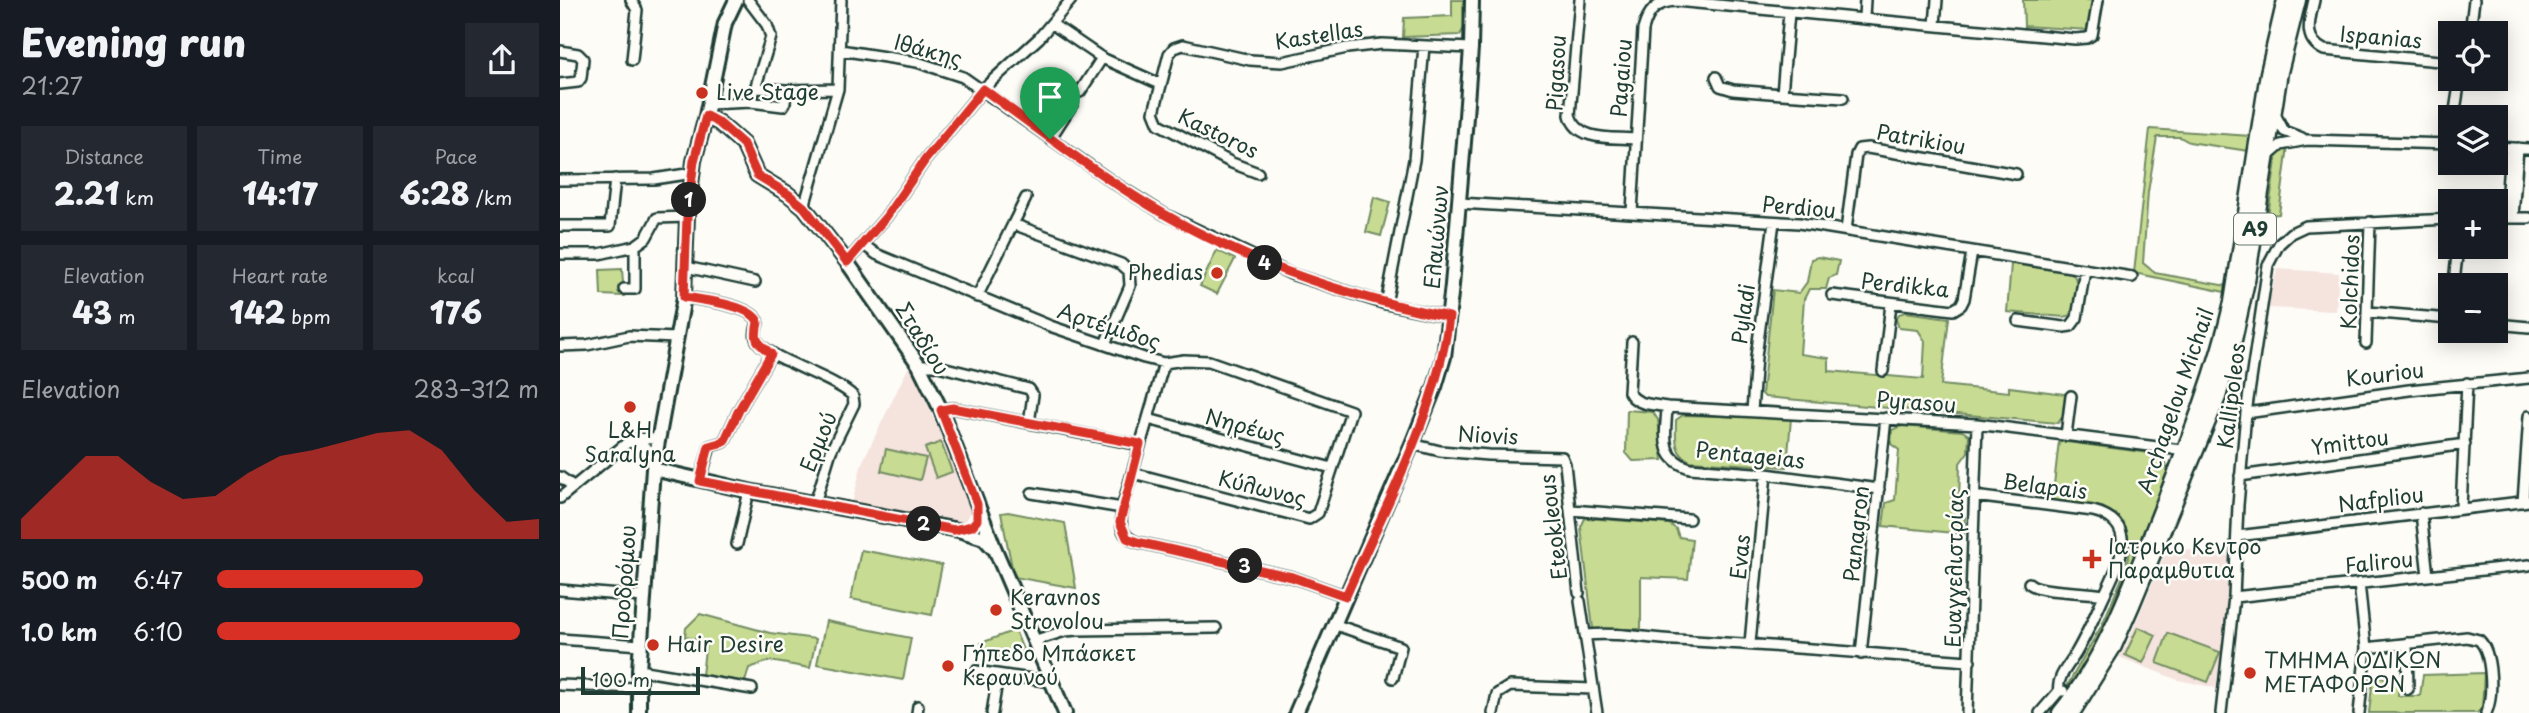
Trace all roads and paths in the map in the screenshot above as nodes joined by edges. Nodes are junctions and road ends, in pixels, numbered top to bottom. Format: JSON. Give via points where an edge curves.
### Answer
{"nodes":[{"id":1,"x":631,"y":0,"type":"edge"},
{"id":2,"x":736,"y":0,"type":"edge"},
{"id":3,"x":748,"y":0,"type":"edge"},
{"id":4,"x":841,"y":0,"type":"edge"},
{"id":5,"x":1071,"y":0,"type":"edge"},
{"id":6,"x":1472,"y":0,"type":"edge"},
{"id":7,"x":1580,"y":0,"type":"edge"},
{"id":8,"x":1865,"y":0,"type":"edge"},
{"id":9,"x":1937,"y":0,"type":"edge"},
{"id":10,"x":2098,"y":0,"type":"edge"},
{"id":11,"x":2285,"y":0,"type":"edge"},
{"id":12,"x":2298,"y":0,"type":"edge"},
{"id":13,"x":2314,"y":0,"type":"edge"},
{"id":14,"x":2474,"y":0,"type":"edge"},
{"id":15,"x":1789,"y":13,"type":"junction"},
{"id":16,"x":1864,"y":17,"type":"junction"},
{"id":17,"x":2471,"y":21,"type":"edge"},
{"id":18,"x":1052,"y":24,"type":"junction"},
{"id":19,"x":1935,"y":25,"type":"junction"},
{"id":20,"x":1424,"y":46,"type":"junction"},
{"id":21,"x":1174,"y":48,"type":"joint"},
{"id":22,"x":1471,"y":48,"type":"junction"},
{"id":23,"x":840,"y":50,"type":"junction"},
{"id":24,"x":560,"y":51,"type":"edge"},
{"id":25,"x":1102,"y":58,"type":"junction"},
{"id":26,"x":632,"y":60,"type":"dead end"},
{"id":27,"x":2438,"y":61,"type":"edge"},
{"id":28,"x":1716,"y":76,"type":"dead end"},
{"id":29,"x":560,"y":84,"type":"edge"},
{"id":30,"x":1160,"y":84,"type":"junction"},
{"id":31,"x":757,"y":88,"type":"junction"},
{"id":32,"x":838,"y":89,"type":"junction"},
{"id":33,"x":983,"y":89,"type":"junction"},
{"id":34,"x":786,"y":90,"type":"junction"},
{"id":35,"x":1080,"y":92,"type":"dead end"},
{"id":36,"x":1782,"y":94,"type":"junction"},
{"id":37,"x":1843,"y":98,"type":"dead end"},
{"id":38,"x":751,"y":102,"type":"junction"},
{"id":39,"x":1073,"y":103,"type":"dead end"},
{"id":40,"x":707,"y":110,"type":"junction"},
{"id":41,"x":2273,"y":111,"type":"junction"},
{"id":42,"x":1050,"y":139,"type":"junction"},
{"id":43,"x":1635,"y":139,"type":"junction"},
{"id":44,"x":2307,"y":140,"type":"junction"},
{"id":45,"x":2438,"y":144,"type":"edge"},
{"id":46,"x":2508,"y":148,"type":"edge"},
{"id":47,"x":2514,"y":148,"type":"junction"},
{"id":48,"x":2529,"y":149,"type":"edge"},
{"id":49,"x":2266,"y":158,"type":"junction"},
{"id":50,"x":693,"y":173,"type":"junction"},
{"id":51,"x":1258,"y":173,"type":"dead end"},
{"id":52,"x":2016,"y":174,"type":"dead end"},
{"id":53,"x":614,"y":179,"type":"junction"},
{"id":54,"x":560,"y":180,"type":"edge"},
{"id":55,"x":2508,"y":190,"type":"edge"},
{"id":56,"x":1026,"y":198,"type":"dead end"},
{"id":57,"x":1459,"y":203,"type":"junction"},
{"id":58,"x":804,"y":207,"type":"junction"},
{"id":59,"x":1632,"y":212,"type":"junction"},
{"id":60,"x":687,"y":217,"type":"junction"},
{"id":61,"x":2508,"y":218,"type":"edge"},
{"id":62,"x":2529,"y":218,"type":"edge"},
{"id":63,"x":2438,"y":219,"type":"edge"},
{"id":64,"x":1774,"y":222,"type":"junction"},
{"id":65,"x":2370,"y":222,"type":"junction"},
{"id":66,"x":1013,"y":224,"type":"junction"},
{"id":67,"x":560,"y":226,"type":"edge"},
{"id":68,"x":1846,"y":229,"type":"junction"},
{"id":69,"x":864,"y":245,"type":"junction"},
{"id":70,"x":635,"y":246,"type":"junction"},
{"id":71,"x":1972,"y":252,"type":"junction"},
{"id":72,"x":560,"y":254,"type":"edge"},
{"id":73,"x":2457,"y":259,"type":"edge"},
{"id":74,"x":847,"y":262,"type":"junction"},
{"id":75,"x":687,"y":267,"type":"junction"},
{"id":76,"x":2085,"y":269,"type":"junction"},
{"id":77,"x":2455,"y":273,"type":"dead end"},
{"id":78,"x":2132,"y":277,"type":"dead end"},
{"id":79,"x":755,"y":282,"type":"dead end"},
{"id":80,"x":624,"y":289,"type":"dead end"},
{"id":81,"x":1832,"y":295,"type":"dead end"},
{"id":82,"x":684,"y":297,"type":"junction"},
{"id":83,"x":977,"y":297,"type":"junction"},
{"id":84,"x":1386,"y":304,"type":"junction"},
{"id":85,"x":1891,"y":304,"type":"junction"},
{"id":86,"x":2368,"y":312,"type":"junction"},
{"id":87,"x":1449,"y":317,"type":"junction"},
{"id":88,"x":2438,"y":318,"type":"edge"},
{"id":89,"x":2018,"y":321,"type":"dead end"},
{"id":90,"x":2508,"y":325,"type":"edge"},
{"id":91,"x":2529,"y":327,"type":"edge"},
{"id":92,"x":676,"y":338,"type":"junction"},
{"id":93,"x":1632,"y":342,"type":"dead end"},
{"id":94,"x":1105,"y":344,"type":"junction"},
{"id":95,"x":2366,"y":344,"type":"dead end"},
{"id":96,"x":560,"y":346,"type":"edge"},
{"id":97,"x":771,"y":354,"type":"junction"},
{"id":98,"x":1164,"y":363,"type":"junction"},
{"id":99,"x":919,"y":365,"type":"junction"},
{"id":100,"x":1883,"y":371,"type":"dead end"},
{"id":101,"x":2529,"y":378,"type":"edge"},
{"id":102,"x":2468,"y":383,"type":"junction"},
{"id":103,"x":2071,"y":396,"type":"dead end"},
{"id":104,"x":1667,"y":407,"type":"junction"},
{"id":105,"x":941,"y":410,"type":"junction"},
{"id":106,"x":1351,"y":411,"type":"joint"},
{"id":107,"x":1752,"y":411,"type":"junction"},
{"id":108,"x":2246,"y":413,"type":"junction"},
{"id":109,"x":2529,"y":416,"type":"edge"},
{"id":110,"x":1886,"y":418,"type":"junction"},
{"id":111,"x":1147,"y":419,"type":"junction"},
{"id":112,"x":1029,"y":423,"type":"junction"},
{"id":113,"x":1977,"y":425,"type":"junction"},
{"id":114,"x":2066,"y":435,"type":"junction"},
{"id":115,"x":657,"y":439,"type":"junction"},
{"id":116,"x":628,"y":441,"type":"junction"},
{"id":117,"x":1140,"y":444,"type":"junction"},
{"id":118,"x":1412,"y":444,"type":"junction"},
{"id":119,"x":2465,"y":444,"type":"junction"},
{"id":120,"x":2190,"y":451,"type":"junction"},
{"id":121,"x":654,"y":454,"type":"junction"},
{"id":122,"x":1562,"y":457,"type":"joint"},
{"id":123,"x":1332,"y":468,"type":"junction"},
{"id":124,"x":653,"y":469,"type":"junction"},
{"id":125,"x":1133,"y":473,"type":"junction"},
{"id":126,"x":1766,"y":474,"type":"junction"},
{"id":127,"x":2240,"y":476,"type":"junction"},
{"id":128,"x":560,"y":477,"type":"edge"},
{"id":129,"x":700,"y":481,"type":"junction"},
{"id":130,"x":573,"y":486,"type":"junction"},
{"id":131,"x":1879,"y":489,"type":"junction"},
{"id":132,"x":749,"y":491,"type":"junction"},
{"id":133,"x":1031,"y":493,"type":"dead end"},
{"id":134,"x":1974,"y":496,"type":"junction"},
{"id":135,"x":560,"y":498,"type":"edge"},
{"id":136,"x":2526,"y":502,"type":"edge"},
{"id":137,"x":815,"y":503,"type":"junction"},
{"id":138,"x":977,"y":504,"type":"junction"},
{"id":139,"x":1122,"y":508,"type":"junction"},
{"id":140,"x":2461,"y":508,"type":"junction"},
{"id":141,"x":1571,"y":510,"type":"junction"},
{"id":142,"x":2421,"y":513,"type":"junction"},
{"id":143,"x":1689,"y":519,"type":"dead end"},
{"id":144,"x":958,"y":530,"type":"junction"},
{"id":145,"x":2236,"y":536,"type":"junction"},
{"id":146,"x":737,"y":544,"type":"dead end"},
{"id":147,"x":997,"y":554,"type":"junction"},
{"id":148,"x":2529,"y":565,"type":"edge"},
{"id":149,"x":2428,"y":576,"type":"junction"},
{"id":150,"x":2029,"y":583,"type":"dead end"},
{"id":151,"x":2359,"y":583,"type":"junction"},
{"id":152,"x":560,"y":590,"type":"edge"},
{"id":153,"x":2104,"y":595,"type":"junction"},
{"id":154,"x":1346,"y":596,"type":"junction"},
{"id":155,"x":643,"y":597,"type":"junction"},
{"id":156,"x":2234,"y":597,"type":"junction"},
{"id":157,"x":1334,"y":624,"type":"junction"},
{"id":158,"x":1216,"y":628,"type":"dead end"},
{"id":159,"x":1585,"y":635,"type":"junction"},
{"id":160,"x":560,"y":639,"type":"edge"},
{"id":161,"x":1033,"y":642,"type":"junction"},
{"id":162,"x":1750,"y":643,"type":"junction"},
{"id":163,"x":2407,"y":643,"type":"junction"},
{"id":164,"x":640,"y":645,"type":"junction"},
{"id":165,"x":2366,"y":648,"type":"junction"},
{"id":166,"x":1861,"y":654,"type":"junction"},
{"id":167,"x":1970,"y":661,"type":"junction"},
{"id":168,"x":639,"y":670,"type":"junction"},
{"id":169,"x":976,"y":671,"type":"dead end"},
{"id":170,"x":998,"y":675,"type":"junction"},
{"id":171,"x":1393,"y":678,"type":"dead end"},
{"id":172,"x":1052,"y":682,"type":"junction"},
{"id":173,"x":560,"y":685,"type":"edge"},
{"id":174,"x":638,"y":688,"type":"junction"},
{"id":175,"x":752,"y":689,"type":"dead end"},
{"id":176,"x":1593,"y":689,"type":"junction"},
{"id":177,"x":2077,"y":689,"type":"junction"},
{"id":178,"x":2408,"y":689,"type":"dead end"},
{"id":179,"x":2059,"y":691,"type":"junction"},
{"id":180,"x":639,"y":713,"type":"edge"},
{"id":181,"x":992,"y":713,"type":"edge"},
{"id":182,"x":1065,"y":713,"type":"edge"},
{"id":183,"x":1296,"y":713,"type":"edge"},
{"id":184,"x":1493,"y":713,"type":"edge"},
{"id":185,"x":1597,"y":713,"type":"edge"},
{"id":186,"x":1967,"y":713,"type":"edge"},
{"id":187,"x":2040,"y":713,"type":"edge"},
{"id":188,"x":2060,"y":713,"type":"edge"},
{"id":189,"x":2072,"y":713,"type":"edge"},
{"id":190,"x":2221,"y":713,"type":"edge"},
{"id":191,"x":2359,"y":713,"type":"edge"},
{"id":192,"x":2486,"y":713,"type":"edge"}],
"edges":[{"from":1,"to":26,"type":"street","via":[[637,10]]},
{"from":2,"to":40,"type":"main road","name":"Προδρόμου","via":[[724,23]]},
{"from":3,"to":31,"type":"street","via":[[771,37]]},
{"from":4,"to":23,"type":"street"},
{"from":5,"to":18,"type":"street"},
{"from":6,"to":22,"type":"main road","name":"Ελαιώνων"},
{"from":7,"to":43,"type":"street","name":"Pigasou","via":[[1572,123],[1589,135]]},
{"from":8,"to":16,"type":"street"},
{"from":9,"to":19,"type":"street"},
{"from":10,"to":19,"type":"street","name":"Pagaiou","via":[[2094,30],[2087,38]]},
{"from":11,"to":120,"type":"main road","name":"Archagelou Michail","number":"A9","via":[[2268,73],[2232,302]]},
{"from":12,"to":41,"type":"main road","name":"Archagelou Michail","number":"A9"},
{"from":13,"to":27,"type":"street","name":"Ispanias","via":[[2309,33],[2324,50]]},
{"from":14,"to":17,"type":"street"},
{"from":15,"to":16,"type":"street","name":"Pagaiou"},
{"from":15,"to":36,"type":"street"},
{"from":15,"to":43,"type":"street","name":"Pagaiou","via":[[1676,1],[1652,9],[1643,30]]},
{"from":16,"to":19,"type":"street","name":"Pagaiou"},
{"from":18,"to":25,"type":"street"},
{"from":18,"to":33,"type":"street"},
{"from":20,"to":21,"type":"street","name":"Kastellas","via":[[1382,44],[1282,62],[1183,45]]},
{"from":20,"to":22,"type":"street","name":"Kastellas"},
{"from":20,"to":84,"type":"street","via":[[1414,160]]},
{"from":21,"to":30,"type":"street","name":"Kastoros"},
{"from":22,"to":57,"type":"main road","name":"Ελαιώνων"},
{"from":23,"to":32,"type":"street"},
{"from":23,"to":33,"type":"street","name":"Ιθάκης","via":[[917,62]]},
{"from":24,"to":29,"type":"street","via":[[583,59],[578,82]]},
{"from":25,"to":30,"type":"street"},
{"from":25,"to":35,"type":"street"},
{"from":28,"to":36,"type":"street","via":[[1720,86],[1733,90]]},
{"from":30,"to":51,"type":"street","name":"Kastoros","via":[[1154,112],[1159,124]]},
{"from":31,"to":34,"type":"street"},
{"from":31,"to":38,"type":"street"},
{"from":32,"to":34,"type":"street"},
{"from":32,"to":58,"type":"street"},
{"from":33,"to":42,"type":"street","name":"Ιθάκης"},
{"from":33,"to":69,"type":"street"},
{"from":34,"to":38,"type":"street","via":[[783,106]]},
{"from":36,"to":37,"type":"street"},
{"from":38,"to":40,"type":"street"},
{"from":39,"to":42,"type":"street"},
{"from":40,"to":50,"type":"main road","name":"Προδρόμου"},
{"from":40,"to":58,"type":"main road","name":"Σταδίου","via":[[743,144],[757,175]]},
{"from":41,"to":44,"type":"street","via":[[2284,131]]},
{"from":41,"to":49,"type":"main road","name":"Archagelou Michail","number":"A9"},
{"from":42,"to":84,"type":"street","name":"Ιθάκης","via":[[1164,214],[1203,234],[1291,274]]},
{"from":43,"to":59,"type":"street","name":"Pagaiou"},
{"from":44,"to":45,"type":"street"},
{"from":44,"to":49,"type":"street","via":[[2281,145]]},
{"from":46,"to":47,"type":"street"},
{"from":47,"to":48,"type":"street"},
{"from":47,"to":55,"type":"street"},
{"from":49,"to":120,"type":"main road","name":"Archagelou Michail","number":"A9","via":[[2235,340],[2218,397]]},
{"from":50,"to":53,"type":"street","via":[[654,180]]},
{"from":50,"to":60,"type":"main road","name":"Προδρόμου"},
{"from":52,"to":68,"type":"street","name":"Patrikiou","via":[[1859,149]]},
{"from":53,"to":54,"type":"street"},
{"from":53,"to":67,"type":"street","via":[[610,226]]},
{"from":56,"to":66,"type":"street"},
{"from":57,"to":59,"type":"street","name":"Perdiou"},
{"from":57,"to":87,"type":"main road","name":"Ελαιώνων"},
{"from":58,"to":74,"type":"main road","name":"Σταδίου"},
{"from":59,"to":64,"type":"street","name":"Perdiou"},
{"from":60,"to":70,"type":"street","via":[[657,218],[646,238]]},
{"from":60,"to":75,"type":"main road","name":"Προδρόμου"},
{"from":61,"to":62,"type":"street"},
{"from":63,"to":65,"type":"street"},
{"from":64,"to":68,"type":"street","name":"Perdiou"},
{"from":64,"to":107,"type":"street","name":"Pyladi"},
{"from":65,"to":86,"type":"street","name":"Kolchidos"},
{"from":65,"to":108,"type":"street","name":"Kallipoleos","via":[[2300,228],[2287,235],[2273,253]]},
{"from":66,"to":83,"type":"street"},
{"from":66,"to":94,"type":"street","via":[[1129,271],[1130,286]]},
{"from":68,"to":71,"type":"street","name":"Perdiou"},
{"from":69,"to":74,"type":"street"},
{"from":69,"to":83,"type":"street","name":"Αρτέμιδος"},
{"from":70,"to":72,"type":"street","via":[[599,254]]},
{"from":70,"to":80,"type":"street","via":[[635,289]]},
{"from":71,"to":76,"type":"street","name":"Perdiou"},
{"from":71,"to":85,"type":"street","name":"Perdikka","via":[[1964,299],[1957,308],[1947,311]]},
{"from":73,"to":77,"type":"street"},
{"from":74,"to":99,"type":"main road","name":"Σταδίου"},
{"from":75,"to":79,"type":"street"},
{"from":75,"to":82,"type":"main road","name":"Προδρόμου"},
{"from":76,"to":78,"type":"street","name":"Perdiou"},
{"from":76,"to":89,"type":"street","via":[[2074,324],[2064,327]]},
{"from":81,"to":85,"type":"street","name":"Perdikka"},
{"from":82,"to":92,"type":"main road","name":"Προδρόμου"},
{"from":82,"to":97,"type":"street","via":[[753,313],[758,322],[757,340]]},
{"from":83,"to":94,"type":"street","name":"Αρτέμιδος"},
{"from":84,"to":87,"type":"street","name":"Ιθάκης"},
{"from":85,"to":100,"type":"street"},
{"from":86,"to":88,"type":"street"},
{"from":86,"to":95,"type":"street","name":"Kolchidos"},
{"from":87,"to":118,"type":"main road","name":"Ελαιώνων","via":[[1438,375]]},
{"from":90,"to":91,"type":"street"},
{"from":92,"to":96,"type":"street","via":[[629,336]]},
{"from":92,"to":115,"type":"main road","name":"Προδρόμου"},
{"from":93,"to":104,"type":"street","name":"Pyrasou","via":[[1629,392],[1633,399]]},
{"from":94,"to":98,"type":"street","name":"Αρτέμιδος"},
{"from":97,"to":129,"type":"street","via":[[724,442],[709,446]]},
{"from":97,"to":137,"type":"street","name":"Ερμού","via":[[820,375],[853,396],[854,404],[831,451]]},
{"from":98,"to":106,"type":"street","name":"Αρτέμιδος","via":[[1209,360]]},
{"from":98,"to":111,"type":"street"},
{"from":99,"to":105,"type":"main road","name":"Σταδίου"},
{"from":99,"to":112,"type":"street","via":[[1029,389],[1033,395]]},
{"from":101,"to":102,"type":"street","name":"Kouriou"},
{"from":102,"to":108,"type":"street","name":"Kouriou"},
{"from":102,"to":119,"type":"street"},
{"from":103,"to":114,"type":"street"},
{"from":104,"to":107,"type":"street","name":"Pyrasou"},
{"from":104,"to":126,"type":"street","name":"Pentageias","via":[[1667,450],[1678,465]]},
{"from":105,"to":112,"type":"street","via":[[953,408]]},
{"from":105,"to":138,"type":"main road","name":"Σταδίου"},
{"from":106,"to":123,"type":"street","name":"Κύλωνος"},
{"from":107,"to":110,"type":"street","name":"Pyrasou"},
{"from":108,"to":127,"type":"street","name":"Kallipoleos"},
{"from":109,"to":136,"type":"street"},
{"from":110,"to":113,"type":"street","name":"Pyrasou"},
{"from":110,"to":131,"type":"street","name":"Panagron"},
{"from":111,"to":117,"type":"street"},
{"from":111,"to":123,"type":"street","name":"Νηρέως"},
{"from":112,"to":117,"type":"street"},
{"from":113,"to":114,"type":"street","name":"Pyrasou"},
{"from":113,"to":134,"type":"street","name":"Ευαγγελιστρίας"},
{"from":114,"to":120,"type":"street","name":"Pyrasou"},
{"from":115,"to":116,"type":"street"},
{"from":115,"to":121,"type":"main road","name":"Προδρόμου"},
{"from":116,"to":121,"type":"street"},
{"from":116,"to":130,"type":"street"},
{"from":117,"to":125,"type":"street"},
{"from":118,"to":122,"type":"street","name":"Niovis","via":[[1440,451]]},
{"from":118,"to":154,"type":"main road","name":"Ελαιώνων"},
{"from":119,"to":127,"type":"street","name":"Ymittou"},
{"from":119,"to":140,"type":"street"},
{"from":120,"to":177,"type":"main road","name":"Archagelou Michail","number":"A9","via":[[2106,638]]},
{"from":120,"to":189,"type":"main road","name":"Archagelou Michail","number":"A9","via":[[2114,646]]},
{"from":121,"to":124,"type":"main road","name":"Προδρόμου"},
{"from":122,"to":141,"type":"street","name":"Eteokleous"},
{"from":123,"to":125,"type":"street","name":"Κύλωνος","via":[[1318,513],[1306,519]]},
{"from":124,"to":129,"type":"main road"},
{"from":124,"to":155,"type":"main road","name":"Προδρόμου"},
{"from":125,"to":139,"type":"street"},
{"from":126,"to":131,"type":"street","name":"Pentageias"},
{"from":126,"to":162,"type":"street","name":"Evas"},
{"from":127,"to":145,"type":"street","name":"Kallipoleos"},
{"from":128,"to":130,"type":"street"},
{"from":129,"to":132,"type":"main road"},
{"from":130,"to":135,"type":"street"},
{"from":131,"to":166,"type":"street","name":"Panagron"},
{"from":132,"to":137,"type":"main road"},
{"from":132,"to":146,"type":"street"},
{"from":133,"to":139,"type":"street"},
{"from":134,"to":153,"type":"street","name":"Belapais","via":[[2093,510],[2108,516],[2120,532],[2123,551]]},
{"from":134,"to":167,"type":"street","name":"Ευαγγελιστρίας"},
{"from":136,"to":140,"type":"street","name":"Nafpliou"},
{"from":137,"to":144,"type":"main road"},
{"from":138,"to":144,"type":"main road","via":[[975,524]]},
{"from":138,"to":147,"type":"main road","name":"Σταδίου"},
{"from":139,"to":154,"type":"street","via":[[1124,534],[1137,542],[1292,577]]},
{"from":140,"to":142,"type":"street","name":"Nafpliou"},
{"from":141,"to":143,"type":"street"},
{"from":141,"to":159,"type":"street","name":"Eteokleous"},
{"from":142,"to":145,"type":"street","name":"Nafpliou"},
{"from":142,"to":149,"type":"street"},
{"from":144,"to":147,"type":"main road","via":[[984,538]]},
{"from":145,"to":156,"type":"street","name":"Kallipoleos"},
{"from":147,"to":161,"type":"main road","name":"Σταδίου"},
{"from":148,"to":149,"type":"street","name":"Falirou"},
{"from":149,"to":151,"type":"street","name":"Falirou"},
{"from":150,"to":153,"type":"street","via":[[2042,590]]},
{"from":151,"to":156,"type":"street","name":"Falirou"},
{"from":151,"to":165,"type":"street"},
{"from":152,"to":155,"type":"street"},
{"from":153,"to":179,"type":"street","name":"Belapais","via":[[2060,679]]},
{"from":154,"to":157,"type":"main road","name":"Ελαιώνων"},
{"from":155,"to":164,"type":"main road","name":"Προδρόμου"},
{"from":156,"to":190,"type":"street","name":"Kallipoleos"},
{"from":157,"to":171,"type":"street","via":[[1401,647]]},
{"from":157,"to":183,"type":"main road","name":"Ελαιώνων"},
{"from":158,"to":161,"type":"street","via":[[1078,630]]},
{"from":159,"to":162,"type":"street","via":[[1614,632],[1668,640]]},
{"from":159,"to":176,"type":"street","name":"Eteokleous"},
{"from":160,"to":164,"type":"street"},
{"from":161,"to":172,"type":"main road","name":"Σταδίου"},
{"from":162,"to":166,"type":"street"},
{"from":163,"to":165,"type":"street"},
{"from":163,"to":178,"type":"street"},
{"from":163,"to":192,"type":"street","via":[[2467,637],[2482,642],[2488,659]]},
{"from":164,"to":168,"type":"main road","name":"Προδρόμου"},
{"from":165,"to":191,"type":"street"},
{"from":166,"to":167,"type":"street"},
{"from":167,"to":186,"type":"street","name":"Ευαγγελιστρίας"},
{"from":168,"to":174,"type":"main road","name":"Προδρόμου"},
{"from":168,"to":175,"type":"street"},
{"from":169,"to":170,"type":"street"},
{"from":170,"to":172,"type":"street"},
{"from":170,"to":181,"type":"street"},
{"from":172,"to":182,"type":"main road","name":"Σταδίου"},
{"from":173,"to":174,"type":"street"},
{"from":174,"to":180,"type":"main road","name":"Προδρόμου"},
{"from":176,"to":184,"type":"street","via":[[1505,687],[1494,699]]},
{"from":176,"to":185,"type":"street","name":"Eteokleous"},
{"from":177,"to":179,"type":"street"},
{"from":177,"to":188,"type":"main road","name":"Archagelou Michail","number":"A9"},
{"from":179,"to":187,"type":"street","name":"Belapais"}]}
